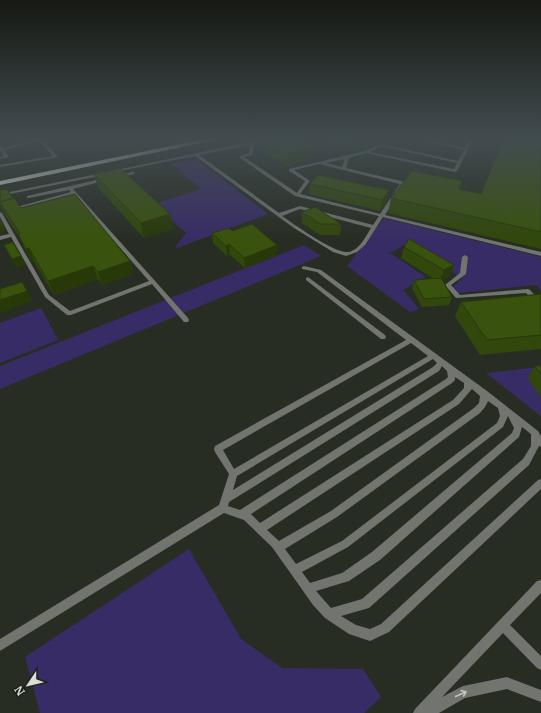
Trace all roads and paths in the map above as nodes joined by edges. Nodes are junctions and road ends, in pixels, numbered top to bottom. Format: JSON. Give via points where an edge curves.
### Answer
{"nodes":[{"id":1,"x":24,"y":173,"type":"edge"},
{"id":2,"x":48,"y":173,"type":"edge"},
{"id":3,"x":106,"y":173,"type":"edge"},
{"id":4,"x":131,"y":173,"type":"edge"},
{"id":5,"x":221,"y":173,"type":"edge"},
{"id":6,"x":265,"y":173,"type":"edge"},
{"id":7,"x":295,"y":173,"type":"edge"},
{"id":8,"x":362,"y":173,"type":"edge"},
{"id":9,"x":116,"y":177,"type":"edge"},
{"id":10,"x":0,"y":178,"type":"edge"},
{"id":11,"x":109,"y":178,"type":"edge"},
{"id":12,"x":0,"y":183,"type":"edge"},
{"id":13,"x":72,"y":190,"type":"junction"},
{"id":14,"x":0,"y":195,"type":"edge"},
{"id":15,"x":297,"y":195,"type":"junction"},
{"id":16,"x":29,"y":197,"type":"dead end"},
{"id":17,"x":81,"y":200,"type":"junction"},
{"id":18,"x":73,"y":202,"type":"edge"},
{"id":19,"x":0,"y":213,"type":"edge"},
{"id":20,"x":278,"y":214,"type":"junction"},
{"id":21,"x":381,"y":214,"type":"junction"},
{"id":22,"x":374,"y":227,"type":"junction"},
{"id":23,"x":12,"y":235,"type":"junction"},
{"id":24,"x":0,"y":238,"type":"edge"},
{"id":25,"x":541,"y":254,"type":"edge"},
{"id":26,"x":465,"y":257,"type":"dead end"},
{"id":27,"x":304,"y":268,"type":"dead end"},
{"id":28,"x":308,"y":279,"type":"dead end"},
{"id":29,"x":153,"y":282,"type":"junction"},
{"id":30,"x":541,"y":306,"type":"edge"},
{"id":31,"x":186,"y":320,"type":"dead end"},
{"id":32,"x":383,"y":337,"type":"dead end"},
{"id":33,"x":411,"y":340,"type":"junction"},
{"id":34,"x":433,"y":356,"type":"junction"},
{"id":35,"x":441,"y":362,"type":"junction"},
{"id":36,"x":451,"y":370,"type":"junction"},
{"id":37,"x":468,"y":382,"type":"junction"},
{"id":38,"x":484,"y":393,"type":"junction"},
{"id":39,"x":500,"y":406,"type":"junction"},
{"id":40,"x":511,"y":414,"type":"junction"},
{"id":41,"x":535,"y":433,"type":"junction"},
{"id":42,"x":541,"y":443,"type":"edge"},
{"id":43,"x":233,"y":474,"type":"junction"},
{"id":44,"x":541,"y":484,"type":"edge"},
{"id":45,"x":224,"y":504,"type":"junction"},
{"id":46,"x":242,"y":515,"type":"junction"},
{"id":47,"x":260,"y":529,"type":"junction"},
{"id":48,"x":278,"y":547,"type":"junction"},
{"id":49,"x":294,"y":570,"type":"junction"},
{"id":50,"x":541,"y":586,"type":"edge"},
{"id":51,"x":308,"y":589,"type":"junction"},
{"id":52,"x":329,"y":614,"type":"junction"},
{"id":53,"x":503,"y":626,"type":"junction"},
{"id":54,"x":0,"y":645,"type":"edge"},
{"id":55,"x":541,"y":664,"type":"edge"},
{"id":56,"x":541,"y":696,"type":"edge"},
{"id":57,"x":419,"y":713,"type":"edge"},
{"id":58,"x":427,"y":713,"type":"edge"}],
"edges":[{"from":1,"to":10,"type":"highway"},
{"from":2,"to":12,"type":"highway"},
{"from":3,"to":14,"type":"lane"},
{"from":4,"to":9,"type":"lane"},
{"from":5,"to":20,"type":"lane"},
{"from":6,"to":15,"type":"lane"},
{"from":7,"to":15,"type":"lane","via":[[308,181]]},
{"from":8,"to":21,"type":"lane","via":[[403,183]]},
{"from":11,"to":13,"type":"lane"},
{"from":13,"to":16,"type":"lane"},
{"from":13,"to":17,"type":"lane"},
{"from":13,"to":19,"type":"lane"},
{"from":15,"to":21,"type":"lane"},
{"from":17,"to":18,"type":"lane"},
{"from":17,"to":29,"type":"lane"},
{"from":19,"to":23,"type":"lane"},
{"from":20,"to":22,"type":"lane","via":[[300,206]]},
{"from":20,"to":22,"type":"lane","via":[[323,245],[347,254],[358,250]]},
{"from":21,"to":22,"type":"lane"},
{"from":21,"to":25,"type":"lane"},
{"from":23,"to":24,"type":"lane"},
{"from":23,"to":29,"type":"lane","via":[[47,296],[69,314]]},
{"from":26,"to":30,"type":"lane","via":[[463,274],[448,285],[458,297],[528,291]]},
{"from":27,"to":33,"type":"lane","via":[[319,271]]},
{"from":28,"to":32,"type":"lane"},
{"from":29,"to":31,"type":"lane"},
{"from":33,"to":34,"type":"lane"},
{"from":33,"to":43,"type":"lane","via":[[218,449]]},
{"from":34,"to":35,"type":"lane"},
{"from":34,"to":43,"type":"lane"},
{"from":35,"to":36,"type":"lane"},
{"from":35,"to":45,"type":"lane","via":[[436,369]]},
{"from":36,"to":37,"type":"lane"},
{"from":36,"to":46,"type":"lane","via":[[452,378],[449,381]]},
{"from":37,"to":38,"type":"lane"},
{"from":37,"to":47,"type":"lane","via":[[468,389],[456,402]]},
{"from":38,"to":39,"type":"lane"},
{"from":38,"to":48,"type":"lane","via":[[485,400],[482,406],[466,418],[334,514]]},
{"from":39,"to":40,"type":"lane"},
{"from":39,"to":49,"type":"lane","via":[[504,416],[500,424],[345,544]]},
{"from":40,"to":41,"type":"lane"},
{"from":40,"to":51,"type":"lane","via":[[518,428],[516,435],[376,556],[345,577]]},
{"from":41,"to":42,"type":"lane"},
{"from":41,"to":52,"type":"lane","via":[[535,446],[526,462],[389,584],[365,604]]},
{"from":43,"to":45,"type":"lane"},
{"from":44,"to":52,"type":"lane","via":[[385,628],[370,635],[353,630]]},
{"from":45,"to":46,"type":"lane"},
{"from":45,"to":54,"type":"lane"},
{"from":46,"to":47,"type":"lane"},
{"from":47,"to":48,"type":"lane"},
{"from":48,"to":49,"type":"lane"},
{"from":49,"to":51,"type":"lane"},
{"from":50,"to":53,"type":"lane"},
{"from":51,"to":52,"type":"lane"},
{"from":53,"to":55,"type":"lane"},
{"from":53,"to":57,"type":"lane"},
{"from":58,"to":56,"type":"lane","one_way":true,"via":[[463,692],[507,683]]}]}
